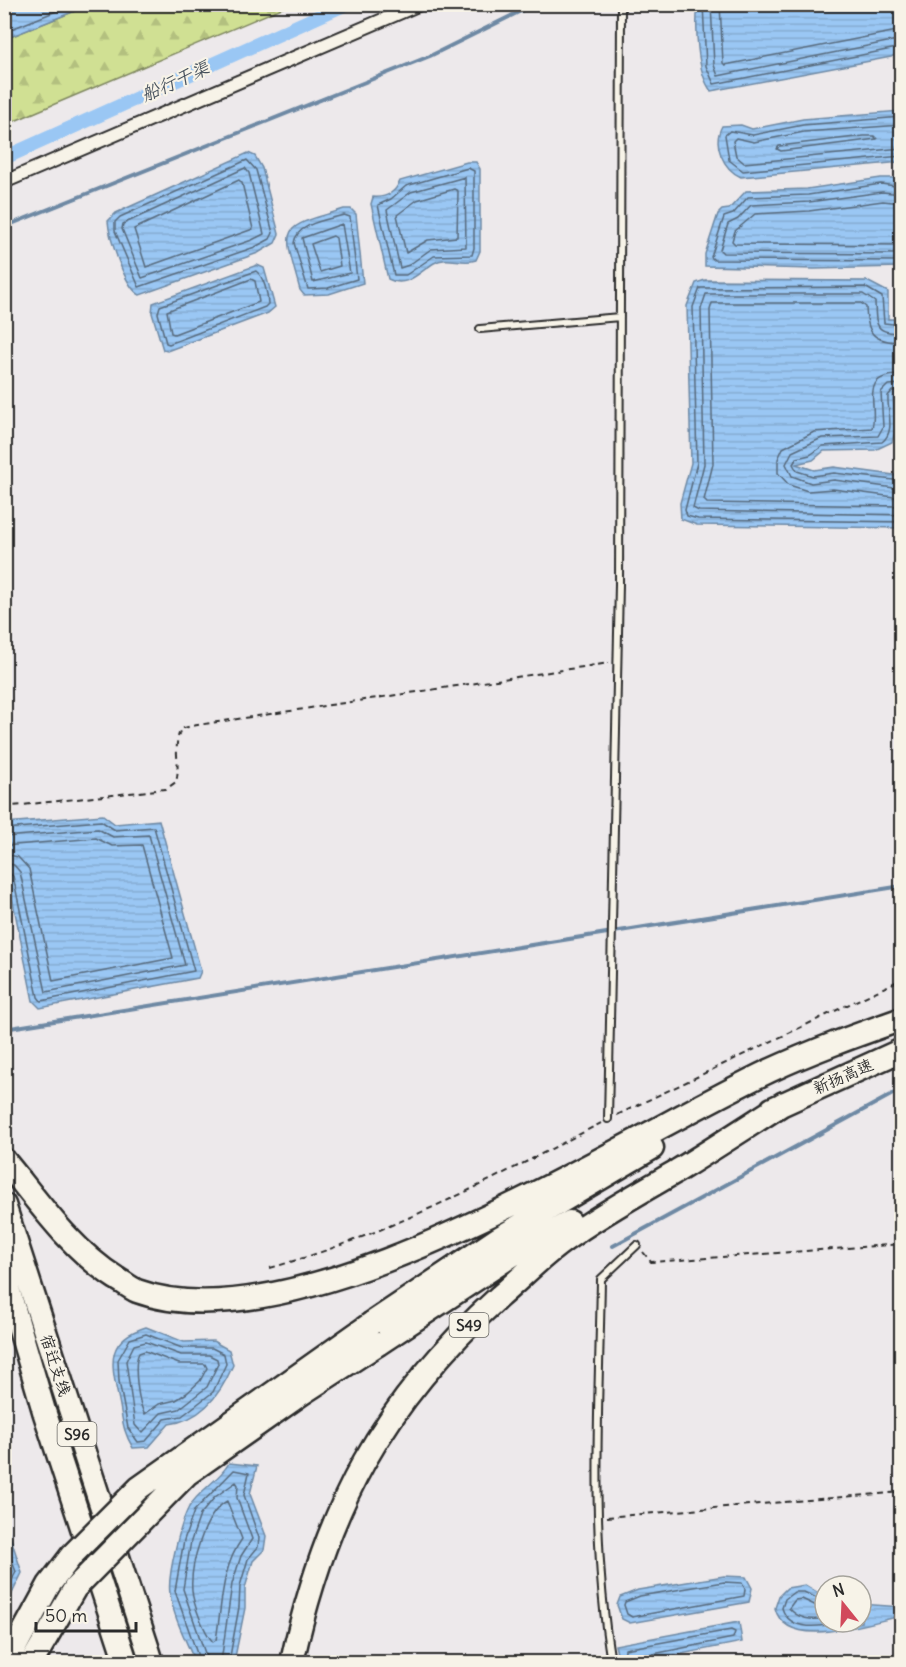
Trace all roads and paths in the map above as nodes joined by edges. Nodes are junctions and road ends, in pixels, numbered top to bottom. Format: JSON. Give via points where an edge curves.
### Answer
{"nodes":[{"id":1,"x":420,"y":4,"type":"edge"},
{"id":2,"x":621,"y":4,"type":"edge"},
{"id":3,"x":4,"y":182,"type":"edge"},
{"id":4,"x":620,"y":317,"type":"junction"},
{"id":5,"x":480,"y":329,"type":"dead end"},
{"id":6,"x":618,"y":662,"type":"junction"},
{"id":7,"x":4,"y":807,"type":"edge"},
{"id":8,"x":902,"y":979,"type":"edge"},
{"id":9,"x":902,"y":1020,"type":"edge"},
{"id":10,"x":902,"y":1050,"type":"edge"},
{"id":11,"x":784,"y":1103,"type":"junction"},
{"id":12,"x":608,"y":1119,"type":"junction"},
{"id":13,"x":4,"y":1160,"type":"edge"},
{"id":14,"x":4,"y":1204,"type":"edge"},
{"id":15,"x":902,"y":1244,"type":"edge"},
{"id":16,"x":637,"y":1245,"type":"joint"},
{"id":17,"x":270,"y":1268,"type":"dead end"},
{"id":18,"x":4,"y":1275,"type":"edge"},
{"id":19,"x":375,"y":1333,"type":"junction"},
{"id":20,"x":902,"y":1492,"type":"edge"},
{"id":21,"x":598,"y":1518,"type":"junction"},
{"id":22,"x":112,"y":1624,"type":"junction"},
{"id":23,"x":7,"y":1662,"type":"edge"},
{"id":24,"x":32,"y":1662,"type":"edge"},
{"id":25,"x":120,"y":1662,"type":"edge"},
{"id":26,"x":126,"y":1662,"type":"edge"},
{"id":27,"x":152,"y":1662,"type":"edge"},
{"id":28,"x":292,"y":1662,"type":"edge"},
{"id":29,"x":611,"y":1662,"type":"edge"}],
"edges":[{"from":1,"to":3,"type":"street"},
{"from":2,"to":4,"type":"lane"},
{"from":4,"to":5,"type":"lane"},
{"from":4,"to":6,"type":"lane"},
{"from":6,"to":7,"type":"path","via":[[191,726],[180,729],[175,740],[179,771],[176,782],[166,789]]},
{"from":6,"to":12,"type":"lane"},
{"from":8,"to":12,"type":"path"},
{"from":9,"to":13,"type":"highway","via":[[769,1071],[499,1211],[336,1279],[226,1301],[190,1301],[137,1291],[96,1265],[59,1229]]},
{"from":9,"to":19,"type":"highway","via":[[774,1082],[633,1158],[499,1238]]},
{"from":10,"to":11,"type":"highway","name":"新扬高速","number":"S49"},
{"from":11,"to":19,"type":"highway"},
{"from":11,"to":28,"type":"highway","number":"S49","via":[[564,1241],[446,1349],[374,1442],[351,1486],[314,1574]]},
{"from":12,"to":17,"type":"path","via":[[382,1230],[319,1255]]},
{"from":14,"to":27,"type":"highway","name":"宿迁支线","number":"S96"},
{"from":15,"to":16,"type":"path","via":[[651,1262]]},
{"from":16,"to":21,"type":"lane","via":[[601,1279]]},
{"from":18,"to":22,"type":"highway","name":"宿迁支线","number":"S96"},
{"from":19,"to":23,"type":"highway","bridge":true,"via":[[139,1488],[72,1555],[49,1585]]},
{"from":19,"to":24,"type":"highway","bridge":true,"via":[[301,1394],[187,1474],[75,1588]]},
{"from":20,"to":21,"type":"path"},
{"from":21,"to":29,"type":"lane"},
{"from":22,"to":25,"type":"highway"},
{"from":22,"to":26,"type":"highway","name":"宿迁支线","number":"S96"}]}
